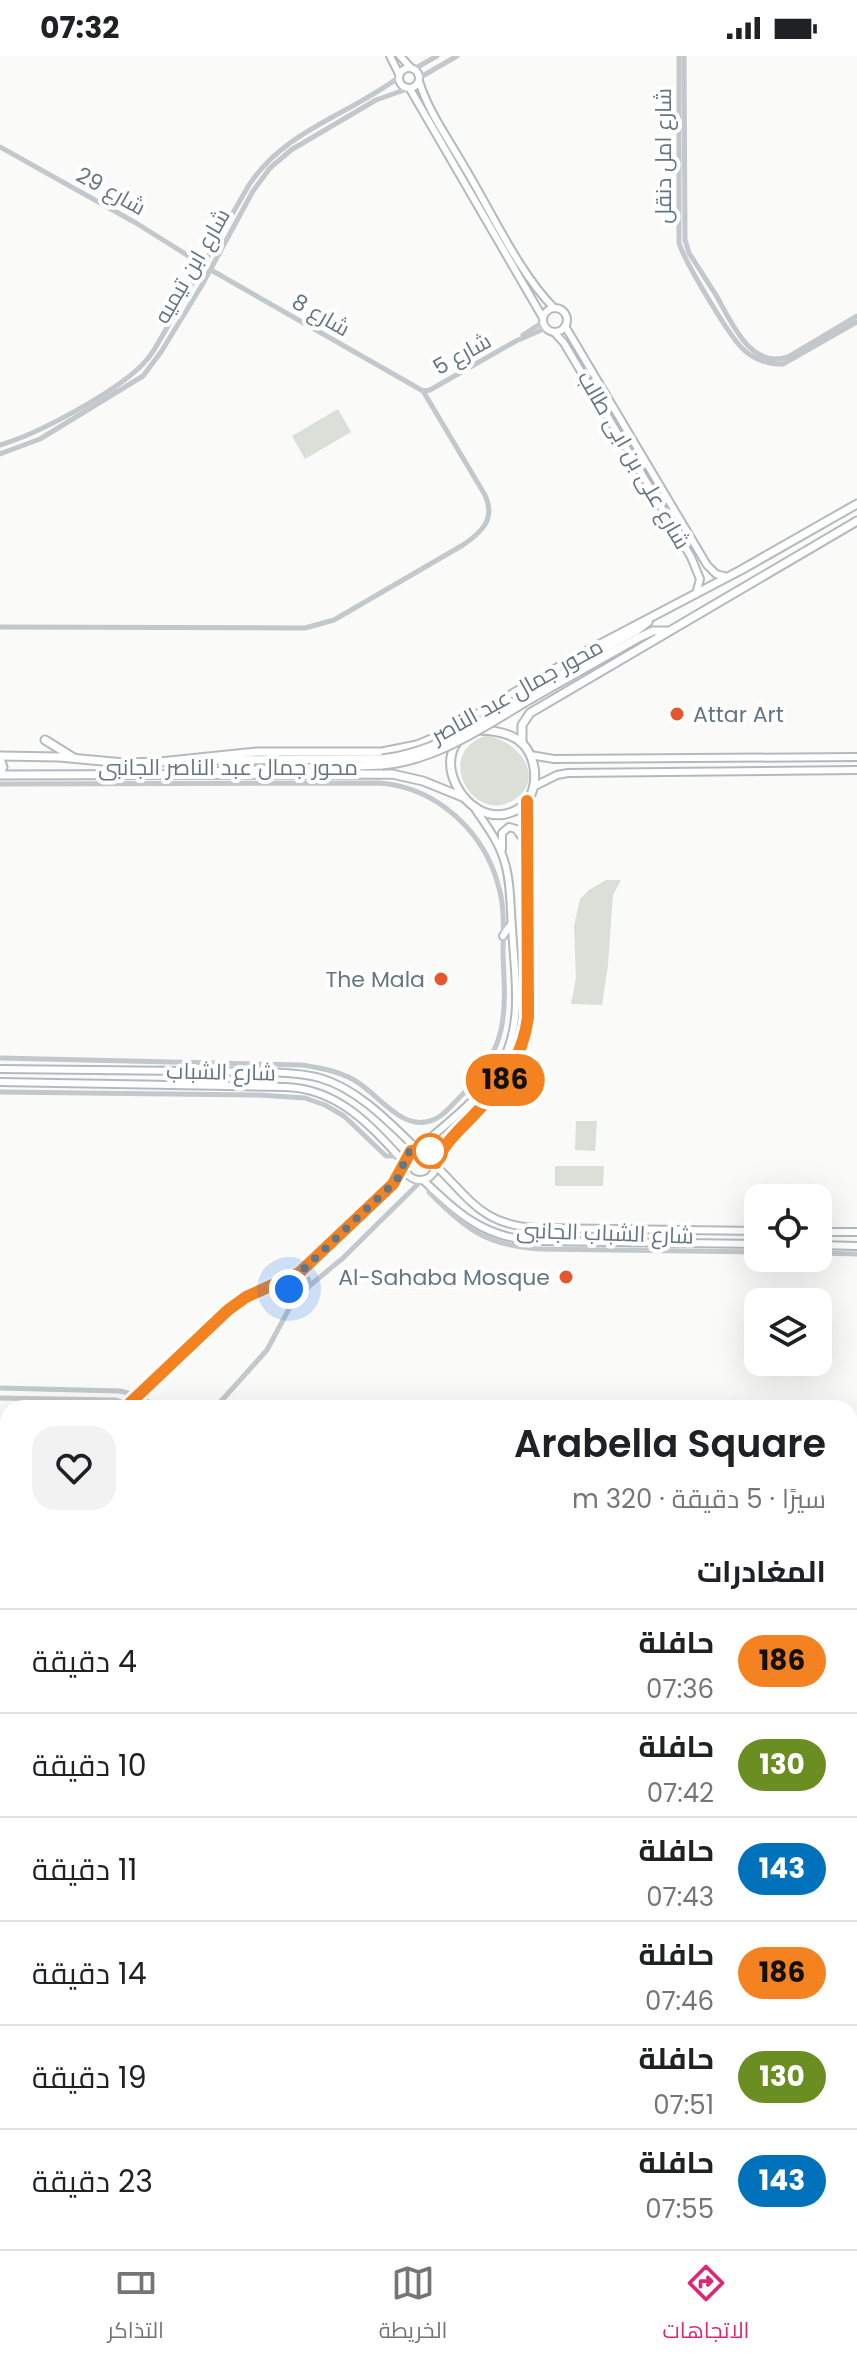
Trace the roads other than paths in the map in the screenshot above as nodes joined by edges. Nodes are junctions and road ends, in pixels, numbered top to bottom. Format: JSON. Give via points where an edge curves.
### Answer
{"nodes":[{"id":1,"x":390,"y":56,"type":"edge"},
{"id":2,"x":400,"y":56,"type":"edge"},
{"id":3,"x":437,"y":56,"type":"edge"},
{"id":4,"x":457,"y":56,"type":"edge"},
{"id":5,"x":682,"y":56,"type":"edge"},
{"id":6,"x":412,"y":69,"type":"junction"},
{"id":7,"x":399,"y":76,"type":"junction"},
{"id":8,"x":419,"y":80,"type":"junction"},
{"id":9,"x":408,"y":89,"type":"junction"},
{"id":10,"x":0,"y":147,"type":"edge"},
{"id":11,"x":204,"y":266,"type":"junction"},
{"id":12,"x":211,"y":270,"type":"junction"},
{"id":13,"x":554,"y":308,"type":"junction"},
{"id":14,"x":857,"y":319,"type":"edge"},
{"id":15,"x":544,"y":323,"type":"junction"},
{"id":16,"x":565,"y":326,"type":"junction"},
{"id":17,"x":554,"y":332,"type":"junction"},
{"id":18,"x":573,"y":337,"type":"junction"},
{"id":19,"x":564,"y":343,"type":"junction"},
{"id":20,"x":142,"y":365,"type":"junction"},
{"id":21,"x":148,"y":371,"type":"junction"},
{"id":22,"x":133,"y":372,"type":"junction"},
{"id":23,"x":139,"y":379,"type":"junction"},
{"id":24,"x":423,"y":391,"type":"junction"},
{"id":25,"x":0,"y":445,"type":"edge"},
{"id":26,"x":0,"y":454,"type":"edge"},
{"id":27,"x":857,"y":504,"type":"edge"},
{"id":28,"x":857,"y":521,"type":"edge"},
{"id":29,"x":712,"y":572,"type":"junction"},
{"id":30,"x":727,"y":577,"type":"junction"},
{"id":31,"x":700,"y":579,"type":"junction"},
{"id":32,"x":696,"y":594,"type":"junction"},
{"id":33,"x":652,"y":617,"type":"junction"},
{"id":34,"x":0,"y":627,"type":"edge"},
{"id":35,"x":667,"y":631,"type":"junction"},
{"id":36,"x":511,"y":694,"type":"junction"},
{"id":37,"x":526,"y":716,"type":"junction"},
{"id":38,"x":491,"y":730,"type":"junction"},
{"id":39,"x":435,"y":738,"type":"junction"},
{"id":40,"x":460,"y":739,"type":"junction"},
{"id":41,"x":45,"y":740,"type":"dead end"},
{"id":42,"x":522,"y":743,"type":"junction"},
{"id":43,"x":530,"y":755,"type":"junction"},
{"id":44,"x":0,"y":757,"type":"edge"},
{"id":45,"x":14,"y":757,"type":"junction"},
{"id":46,"x":797,"y":757,"type":"junction"},
{"id":47,"x":815,"y":757,"type":"junction"},
{"id":48,"x":857,"y":757,"type":"edge"},
{"id":49,"x":197,"y":758,"type":"junction"},
{"id":50,"x":76,"y":759,"type":"junction"},
{"id":51,"x":554,"y":759,"type":"junction"},
{"id":52,"x":798,"y":770,"type":"junction"},
{"id":53,"x":815,"y":770,"type":"junction"},
{"id":54,"x":857,"y":770,"type":"edge"},
{"id":55,"x":0,"y":774,"type":"edge"},
{"id":56,"x":16,"y":775,"type":"junction"},
{"id":57,"x":557,"y":775,"type":"junction"},
{"id":58,"x":193,"y":776,"type":"junction"},
{"id":59,"x":239,"y":779,"type":"junction"},
{"id":60,"x":298,"y":779,"type":"junction"},
{"id":61,"x":0,"y":784,"type":"edge"},
{"id":62,"x":533,"y":787,"type":"junction"},
{"id":63,"x":465,"y":798,"type":"junction"},
{"id":64,"x":527,"y":801,"type":"junction"},
{"id":65,"x":474,"y":807,"type":"junction"},
{"id":66,"x":525,"y":842,"type":"junction"},
{"id":67,"x":502,"y":852,"type":"junction"},
{"id":68,"x":511,"y":924,"type":"junction"},
{"id":69,"x":503,"y":936,"type":"junction"},
{"id":70,"x":0,"y":1058,"type":"edge"},
{"id":71,"x":0,"y":1069,"type":"edge"},
{"id":72,"x":0,"y":1082,"type":"edge"},
{"id":73,"x":0,"y":1092,"type":"edge"},
{"id":74,"x":457,"y":1100,"type":"junction"},
{"id":75,"x":462,"y":1110,"type":"junction"},
{"id":76,"x":440,"y":1129,"type":"junction"},
{"id":77,"x":398,"y":1132,"type":"junction"},
{"id":78,"x":451,"y":1139,"type":"junction"},
{"id":79,"x":389,"y":1145,"type":"junction"},
{"id":80,"x":418,"y":1148,"type":"junction"},
{"id":81,"x":398,"y":1156,"type":"junction"},
{"id":82,"x":404,"y":1164,"type":"junction"},
{"id":83,"x":436,"y":1164,"type":"junction"},
{"id":84,"x":425,"y":1181,"type":"junction"},
{"id":85,"x":452,"y":1183,"type":"junction"},
{"id":86,"x":441,"y":1194,"type":"junction"},
{"id":87,"x":537,"y":1228,"type":"junction"},
{"id":88,"x":744,"y":1231,"type":"edge"},
{"id":89,"x":832,"y":1232,"type":"edge"},
{"id":90,"x":857,"y":1232,"type":"edge"},
{"id":91,"x":536,"y":1241,"type":"junction"},
{"id":92,"x":744,"y":1244,"type":"edge"},
{"id":93,"x":832,"y":1245,"type":"edge"},
{"id":94,"x":857,"y":1246,"type":"edge"},
{"id":95,"x":744,"y":1252,"type":"edge"},
{"id":96,"x":832,"y":1253,"type":"edge"},
{"id":97,"x":857,"y":1254,"type":"edge"},
{"id":98,"x":299,"y":1273,"type":"junction"},
{"id":99,"x":288,"y":1280,"type":"junction"},
{"id":100,"x":308,"y":1287,"type":"junction"},
{"id":101,"x":297,"y":1294,"type":"junction"},
{"id":102,"x":0,"y":1388,"type":"edge"},
{"id":103,"x":8,"y":1388,"type":"junction"},
{"id":104,"x":136,"y":1395,"type":"junction"},
{"id":105,"x":0,"y":1398,"type":"edge"},
{"id":106,"x":8,"y":1398,"type":"junction"},
{"id":107,"x":22,"y":1400,"type":"edge"},
{"id":108,"x":132,"y":1400,"type":"edge"},
{"id":109,"x":145,"y":1400,"type":"edge"},
{"id":110,"x":222,"y":1400,"type":"edge"}],
"edges":[{"from":1,"to":7,"type":"main road"},
{"from":2,"to":6,"type":"main road"},
{"from":3,"to":6,"type":"street"},
{"from":4,"to":8,"type":"street"},
{"from":5,"to":14,"type":"street","name":"شارع امل دنقل","via":[[679,243],[737,343],[757,359],[783,364]]},
{"from":6,"to":7,"type":"main road"},
{"from":6,"to":8,"type":"main road"},
{"from":7,"to":9,"type":"main road","via":[[401,86]]},
{"from":7,"to":11,"type":"street","name":"شارع ابن تيميه","via":[[288,142],[267,161]]},
{"from":8,"to":9,"type":"main road"},
{"from":8,"to":13,"type":"main road","via":[[536,288]]},
{"from":9,"to":12,"type":"street","name":"شارع ابن تيميه","via":[[376,100],[276,161],[253,191]]},
{"from":9,"to":15,"type":"main road"},
{"from":10,"to":11,"type":"street","name":"شارع 29"},
{"from":11,"to":12,"type":"street","name":"شارع 8"},
{"from":11,"to":20,"type":"street","name":"شارع ابن تيميه"},
{"from":12,"to":21,"type":"street","name":"شارع ابن تيميه"},
{"from":12,"to":24,"type":"street","name":"شارع 8"},
{"from":13,"to":15,"type":"main road","via":[[547,311]]},
{"from":13,"to":16,"type":"main road","via":[[565,314]]},
{"from":15,"to":17,"type":"main road"},
{"from":15,"to":24,"type":"street","name":"شارع 5"},
{"from":16,"to":17,"type":"main road"},
{"from":16,"to":18,"type":"main road","name":"شارع على بن ابى طالب"},
{"from":17,"to":19,"type":"main road","name":"شارع على بن ابى طالب"},
{"from":18,"to":19,"type":"main road"},
{"from":18,"to":29,"type":"main road","name":"شارع على بن ابى طالب"},
{"from":19,"to":31,"type":"main road","name":"شارع على بن ابى طالب"},
{"from":20,"to":21,"type":"street"},
{"from":20,"to":22,"type":"street","name":"شارع ابن تيميه"},
{"from":21,"to":23,"type":"street","name":"شارع ابن تيميه"},
{"from":22,"to":23,"type":"street"},
{"from":22,"to":25,"type":"street","name":"شارع ابن تيميه","via":[[70,413]]},
{"from":23,"to":26,"type":"street","name":"شارع ابن تيميه","via":[[40,439]]},
{"from":24,"to":34,"type":"street","via":[[485,495],[488,520],[463,545],[334,620],[305,628]]},
{"from":27,"to":30,"type":"main road","name":"محور جمال عبد الناصر"},
{"from":28,"to":35,"type":"main road","name":"محور جمال عبد الناصر"},
{"from":29,"to":30,"type":"main road"},
{"from":29,"to":31,"type":"main road","via":[[709,580]]},
{"from":30,"to":32,"type":"main road","name":"محور جمال عبد الناصر"},
{"from":31,"to":32,"type":"main road"},
{"from":32,"to":33,"type":"main road","name":"محور جمال عبد الناصر"},
{"from":33,"to":36,"type":"main road","name":"محور جمال عبد الناصر"},
{"from":33,"to":49,"type":"main road","bridge":true,"via":[[536,689],[412,754],[382,759]]},
{"from":35,"to":37,"type":"main road","name":"محور جمال عبد الناصر"},
{"from":35,"to":58,"type":"main road","bridge":true,"via":[[644,635],[445,748],[414,760]]},
{"from":36,"to":37,"type":"main road","via":[[512,709]]},
{"from":36,"to":38,"type":"main road","via":[[505,717]]},
{"from":36,"to":39,"type":"main road","name":"محور جمال عبد الناصر"},
{"from":37,"to":42,"type":"main road","name":"محور جمال عبد الناصر"},
{"from":38,"to":40,"type":"main road","via":[[473,731]]},
{"from":38,"to":42,"type":"main road"},
{"from":39,"to":40,"type":"main road"},
{"from":39,"to":49,"type":"main road","name":"محور جمال عبد الناصر","via":[[382,752],[257,752]]},
{"from":40,"to":63,"type":"main road","via":[[451,769]]},
{"from":41,"to":50,"type":"main road"},
{"from":42,"to":43,"type":"main road"},
{"from":43,"to":51,"type":"main road"},
{"from":43,"to":62,"type":"main road"},
{"from":44,"to":45,"type":"main road","name":"محور جمال عبد الناصر"},
{"from":44,"to":55,"type":"main road"},
{"from":45,"to":50,"type":"main road","name":"محور جمال عبد الناصر"},
{"from":45,"to":56,"type":"main road","via":[[10,766]]},
{"from":46,"to":47,"type":"main road"},
{"from":46,"to":51,"type":"main road"},
{"from":46,"to":52,"type":"main road"},
{"from":47,"to":48,"type":"main road"},
{"from":47,"to":53,"type":"main road"},
{"from":49,"to":50,"type":"main road","name":"محور جمال عبد الناصر","via":[[124,763]]},
{"from":51,"to":57,"type":"main road"},
{"from":52,"to":53,"type":"main road"},
{"from":52,"to":57,"type":"main road"},
{"from":53,"to":54,"type":"main road"},
{"from":55,"to":56,"type":"main road"},
{"from":56,"to":58,"type":"main road"},
{"from":57,"to":62,"type":"main road"},
{"from":58,"to":59,"type":"main road"},
{"from":59,"to":60,"type":"main road"},
{"from":59,"to":61,"type":"street","name":"محور جمال عبد الناصر الجانبى"},
{"from":60,"to":63,"type":"main road","via":[[396,775]]},
{"from":60,"to":69,"type":"street","name":"محور جمال عبد الناصر الجانبى","via":[[395,784],[450,811],[470,830],[490,863],[500,891]]},
{"from":62,"to":64,"type":"main road"},
{"from":63,"to":65,"type":"main road"},
{"from":64,"to":65,"type":"main road","via":[[502,815]]},
{"from":64,"to":66,"type":"main road"},
{"from":65,"to":67,"type":"main road"},
{"from":66,"to":67,"type":"main road","via":[[516,829],[506,828]]},
{"from":66,"to":78,"type":"main road","via":[[526,1033],[502,1084]]},
{"from":67,"to":68,"type":"main road"},
{"from":68,"to":69,"type":"main road"},
{"from":68,"to":75,"type":"main road","via":[[515,999],[510,1042],[492,1078]]},
{"from":69,"to":74,"type":"street","name":"محور جمال عبد الناصر الجانبى","via":[[501,1032],[480,1077]]},
{"from":70,"to":74,"type":"street","name":"محور جمال عبد الناصر الجانبى","via":[[302,1065],[355,1080],[411,1122],[439,1118]]},
{"from":71,"to":77,"type":"main road","name":"شارع الشباب","via":[[303,1074],[346,1090]]},
{"from":72,"to":79,"type":"main road","name":"شارع الشباب","via":[[301,1088],[339,1102]]},
{"from":73,"to":81,"type":"street","via":[[305,1098],[344,1116],[386,1156]]},
{"from":74,"to":75,"type":"main road"},
{"from":75,"to":76,"type":"main road"},
{"from":76,"to":78,"type":"main road"},
{"from":76,"to":80,"type":"main road"},
{"from":77,"to":79,"type":"main road"},
{"from":77,"to":80,"type":"main road","name":"شارع الشباب"},
{"from":78,"to":83,"type":"main road"},
{"from":79,"to":81,"type":"main road","name":"شارع الشباب"},
{"from":80,"to":82,"type":"main road","via":[[408,1153]]},
{"from":80,"to":83,"type":"main road","via":[[429,1151]]},
{"from":81,"to":82,"type":"main road","name":"شارع الشباب"},
{"from":82,"to":84,"type":"main road","via":[[411,1177]]},
{"from":82,"to":98,"type":"street","via":[[393,1184]]},
{"from":83,"to":84,"type":"main road"},
{"from":83,"to":85,"type":"main road"},
{"from":84,"to":86,"type":"main road"},
{"from":84,"to":95,"type":"street","name":"شارع الشباب الجانبى","via":[[429,1192],[464,1226],[511,1247]]},
{"from":84,"to":100,"type":"street"},
{"from":85,"to":86,"type":"main road"},
{"from":85,"to":87,"type":"main road","via":[[486,1216]]},
{"from":86,"to":91,"type":"main road","via":[[481,1228]]},
{"from":87,"to":88,"type":"main road"},
{"from":87,"to":91,"type":"main road"},
{"from":89,"to":90,"type":"main road"},
{"from":91,"to":92,"type":"main road"},
{"from":93,"to":94,"type":"main road"},
{"from":96,"to":97,"type":"street"},
{"from":98,"to":99,"type":"street"},
{"from":98,"to":100,"type":"street","via":[[307,1277]]},
{"from":99,"to":101,"type":"street"},
{"from":99,"to":104,"type":"street","via":[[228,1310]]},
{"from":100,"to":101,"type":"street"},
{"from":101,"to":110,"type":"street","via":[[267,1350]]},
{"from":102,"to":103,"type":"street"},
{"from":103,"to":104,"type":"street"},
{"from":103,"to":106,"type":"street"},
{"from":104,"to":108,"type":"street"},
{"from":104,"to":109,"type":"street"},
{"from":105,"to":106,"type":"street"},
{"from":106,"to":107,"type":"street"}]}
